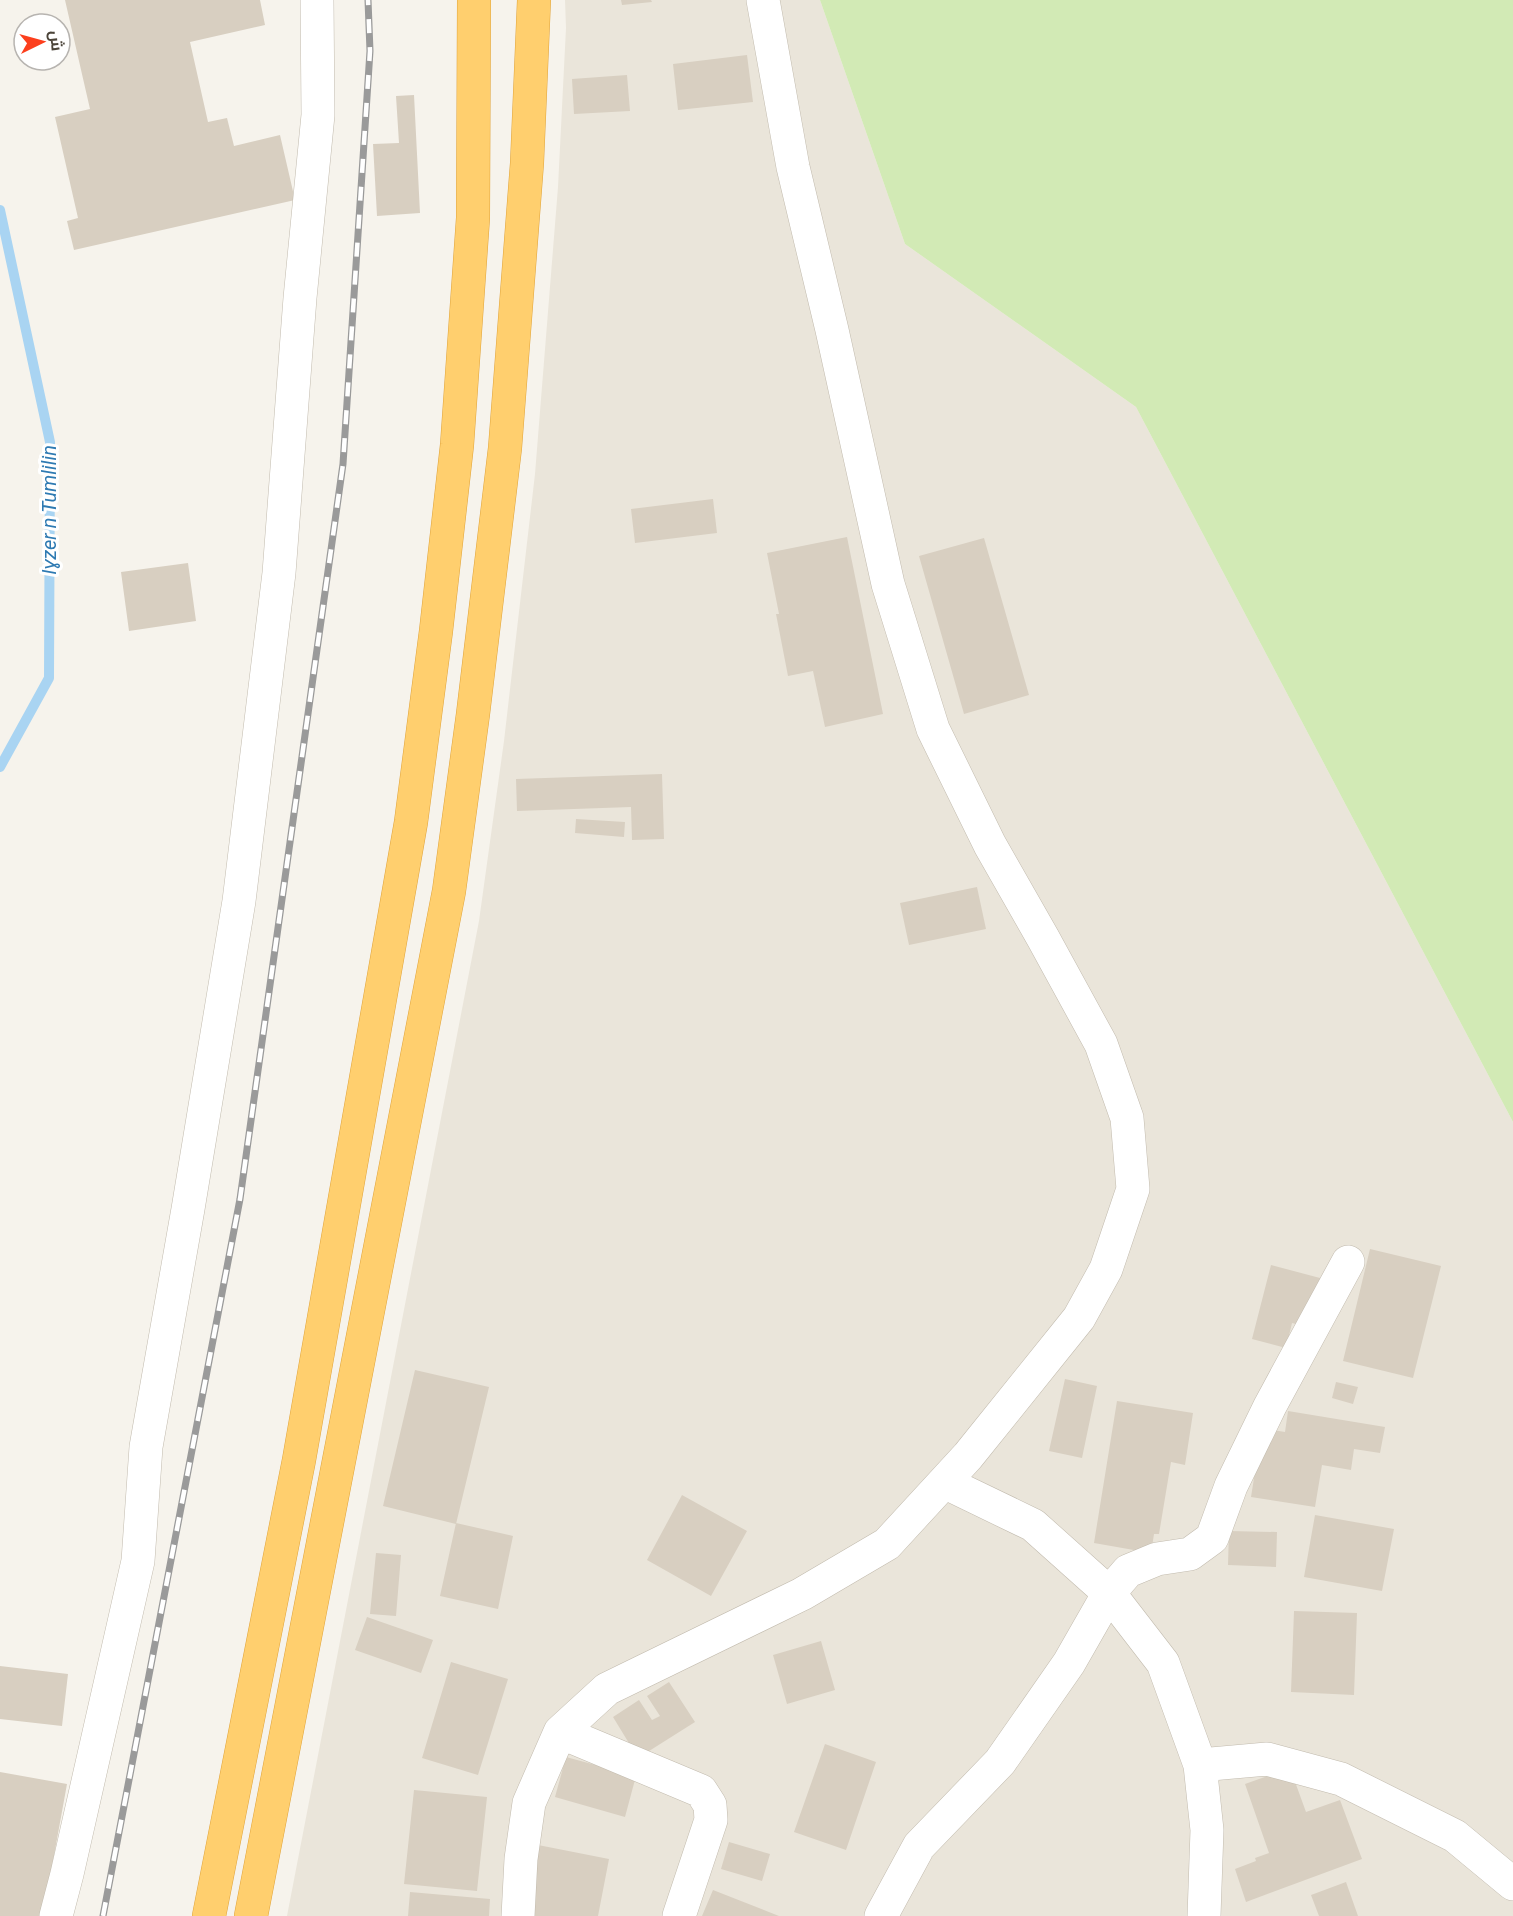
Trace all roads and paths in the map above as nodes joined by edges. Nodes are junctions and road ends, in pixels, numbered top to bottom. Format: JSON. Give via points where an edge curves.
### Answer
{"nodes":[{"id":1,"x":317,"y":0,"type":"edge"},
{"id":2,"x":474,"y":0,"type":"edge"},
{"id":3,"x":534,"y":0,"type":"edge"},
{"id":4,"x":763,"y":0,"type":"edge"},
{"id":5,"x":1348,"y":1262,"type":"dead end"},
{"id":6,"x":944,"y":1482,"type":"junction"},
{"id":7,"x":1109,"y":1593,"type":"junction"},
{"id":8,"x":560,"y":1732,"type":"junction"},
{"id":9,"x":1200,"y":1765,"type":"junction"},
{"id":10,"x":1513,"y":1884,"type":"edge"},
{"id":11,"x":56,"y":1916,"type":"edge"},
{"id":12,"x":208,"y":1916,"type":"edge"},
{"id":13,"x":251,"y":1916,"type":"edge"},
{"id":14,"x":518,"y":1916,"type":"edge"},
{"id":15,"x":679,"y":1916,"type":"edge"},
{"id":16,"x":881,"y":1916,"type":"edge"},
{"id":17,"x":1204,"y":1916,"type":"edge"}],
"edges":[{"from":1,"to":11,"type":"street","via":[[318,115],[279,573],[239,901],[146,1448],[138,1561]]},
{"from":2,"to":12,"type":"highway","via":[[472,218],[457,445],[411,822],[299,1460]]},
{"from":3,"to":13,"type":"highway","via":[[527,163],[506,448],[449,891]]},
{"from":4,"to":6,"type":"street","via":[[793,167],[888,584],[933,729],[990,845],[1101,1044],[1127,1118],[1132,1190],[1106,1269],[1079,1318]]},
{"from":5,"to":7,"type":"street","via":[[1270,1406],[1231,1486],[1212,1538],[1190,1554],[1157,1559],[1128,1571]]},
{"from":6,"to":7,"type":"street","via":[[1033,1525]]},
{"from":6,"to":8,"type":"street","via":[[887,1544],[802,1594],[607,1689]]},
{"from":7,"to":9,"type":"street","via":[[1163,1663]]},
{"from":7,"to":16,"type":"street","via":[[1069,1663],[1000,1762],[919,1846]]},
{"from":8,"to":14,"type":"street","via":[[529,1803]]},
{"from":8,"to":15,"type":"street","via":[[701,1791],[710,1805],[711,1820]]},
{"from":9,"to":10,"type":"street","via":[[1267,1759],[1341,1779],[1455,1836]]},
{"from":9,"to":17,"type":"street","via":[[1208,1830]]}]}
